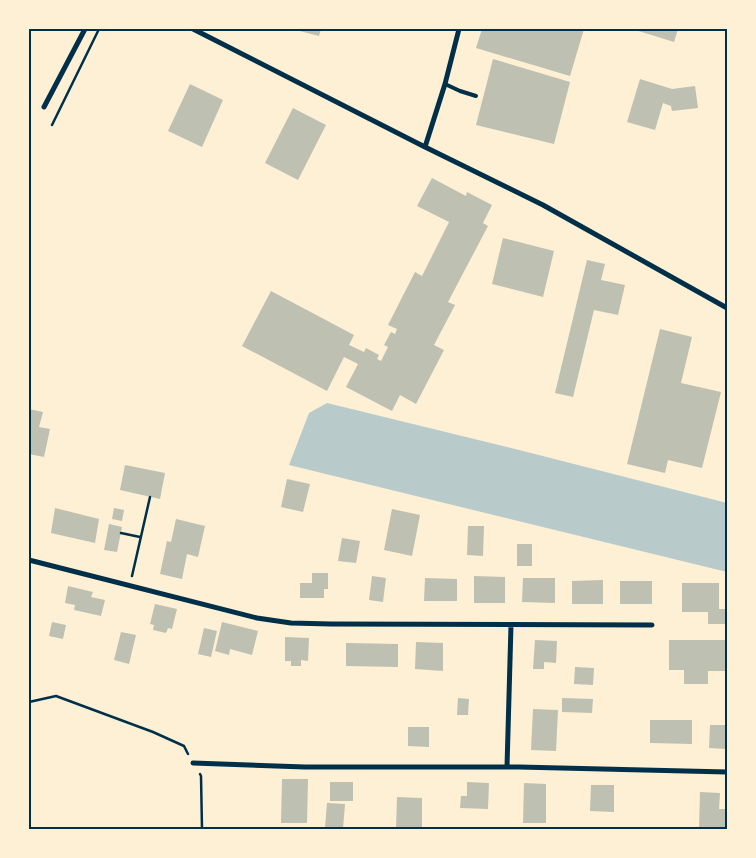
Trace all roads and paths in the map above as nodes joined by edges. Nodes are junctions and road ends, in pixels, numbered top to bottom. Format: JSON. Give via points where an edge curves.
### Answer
{"nodes":[{"id":1,"x":85,"y":29,"type":"edge"},
{"id":2,"x":99,"y":29,"type":"edge"},
{"id":3,"x":193,"y":29,"type":"edge"},
{"id":4,"x":459,"y":29,"type":"edge"},
{"id":5,"x":446,"y":84,"type":"junction"},
{"id":6,"x":476,"y":96,"type":"dead end"},
{"id":7,"x":44,"y":107,"type":"dead end"},
{"id":8,"x":52,"y":125,"type":"dead end"},
{"id":9,"x":425,"y":147,"type":"junction"},
{"id":10,"x":727,"y":308,"type":"edge"},
{"id":11,"x":150,"y":497,"type":"dead end"},
{"id":12,"x":121,"y":533,"type":"dead end"},
{"id":13,"x":140,"y":537,"type":"junction"},
{"id":14,"x":29,"y":560,"type":"edge"},
{"id":15,"x":130,"y":585,"type":"junction"},
{"id":16,"x":511,"y":625,"type":"junction"},
{"id":17,"x":652,"y":625,"type":"dead end"},
{"id":18,"x":29,"y":702,"type":"edge"},
{"id":19,"x":193,"y":763,"type":"junction"},
{"id":20,"x":507,"y":767,"type":"junction"},
{"id":21,"x":727,"y":772,"type":"edge"},
{"id":22,"x":202,"y":829,"type":"edge"}],
"edges":[{"from":1,"to":7,"type":"street"},
{"from":2,"to":8,"type":"path"},
{"from":3,"to":9,"type":"street"},
{"from":4,"to":5,"type":"street"},
{"from":5,"to":6,"type":"lane"},
{"from":5,"to":9,"type":"street"},
{"from":9,"to":10,"type":"street","via":[[543,205]]},
{"from":11,"to":13,"type":"path"},
{"from":12,"to":13,"type":"path"},
{"from":13,"to":15,"type":"path"},
{"from":14,"to":15,"type":"street"},
{"from":15,"to":16,"type":"street","via":[[257,618],[291,623]]},
{"from":16,"to":17,"type":"street"},
{"from":16,"to":20,"type":"street"},
{"from":18,"to":19,"type":"path","via":[[56,696],[153,732],[184,746]]},
{"from":19,"to":20,"type":"street"},
{"from":19,"to":22,"type":"path","via":[[201,776]]},
{"from":20,"to":21,"type":"street"}]}
